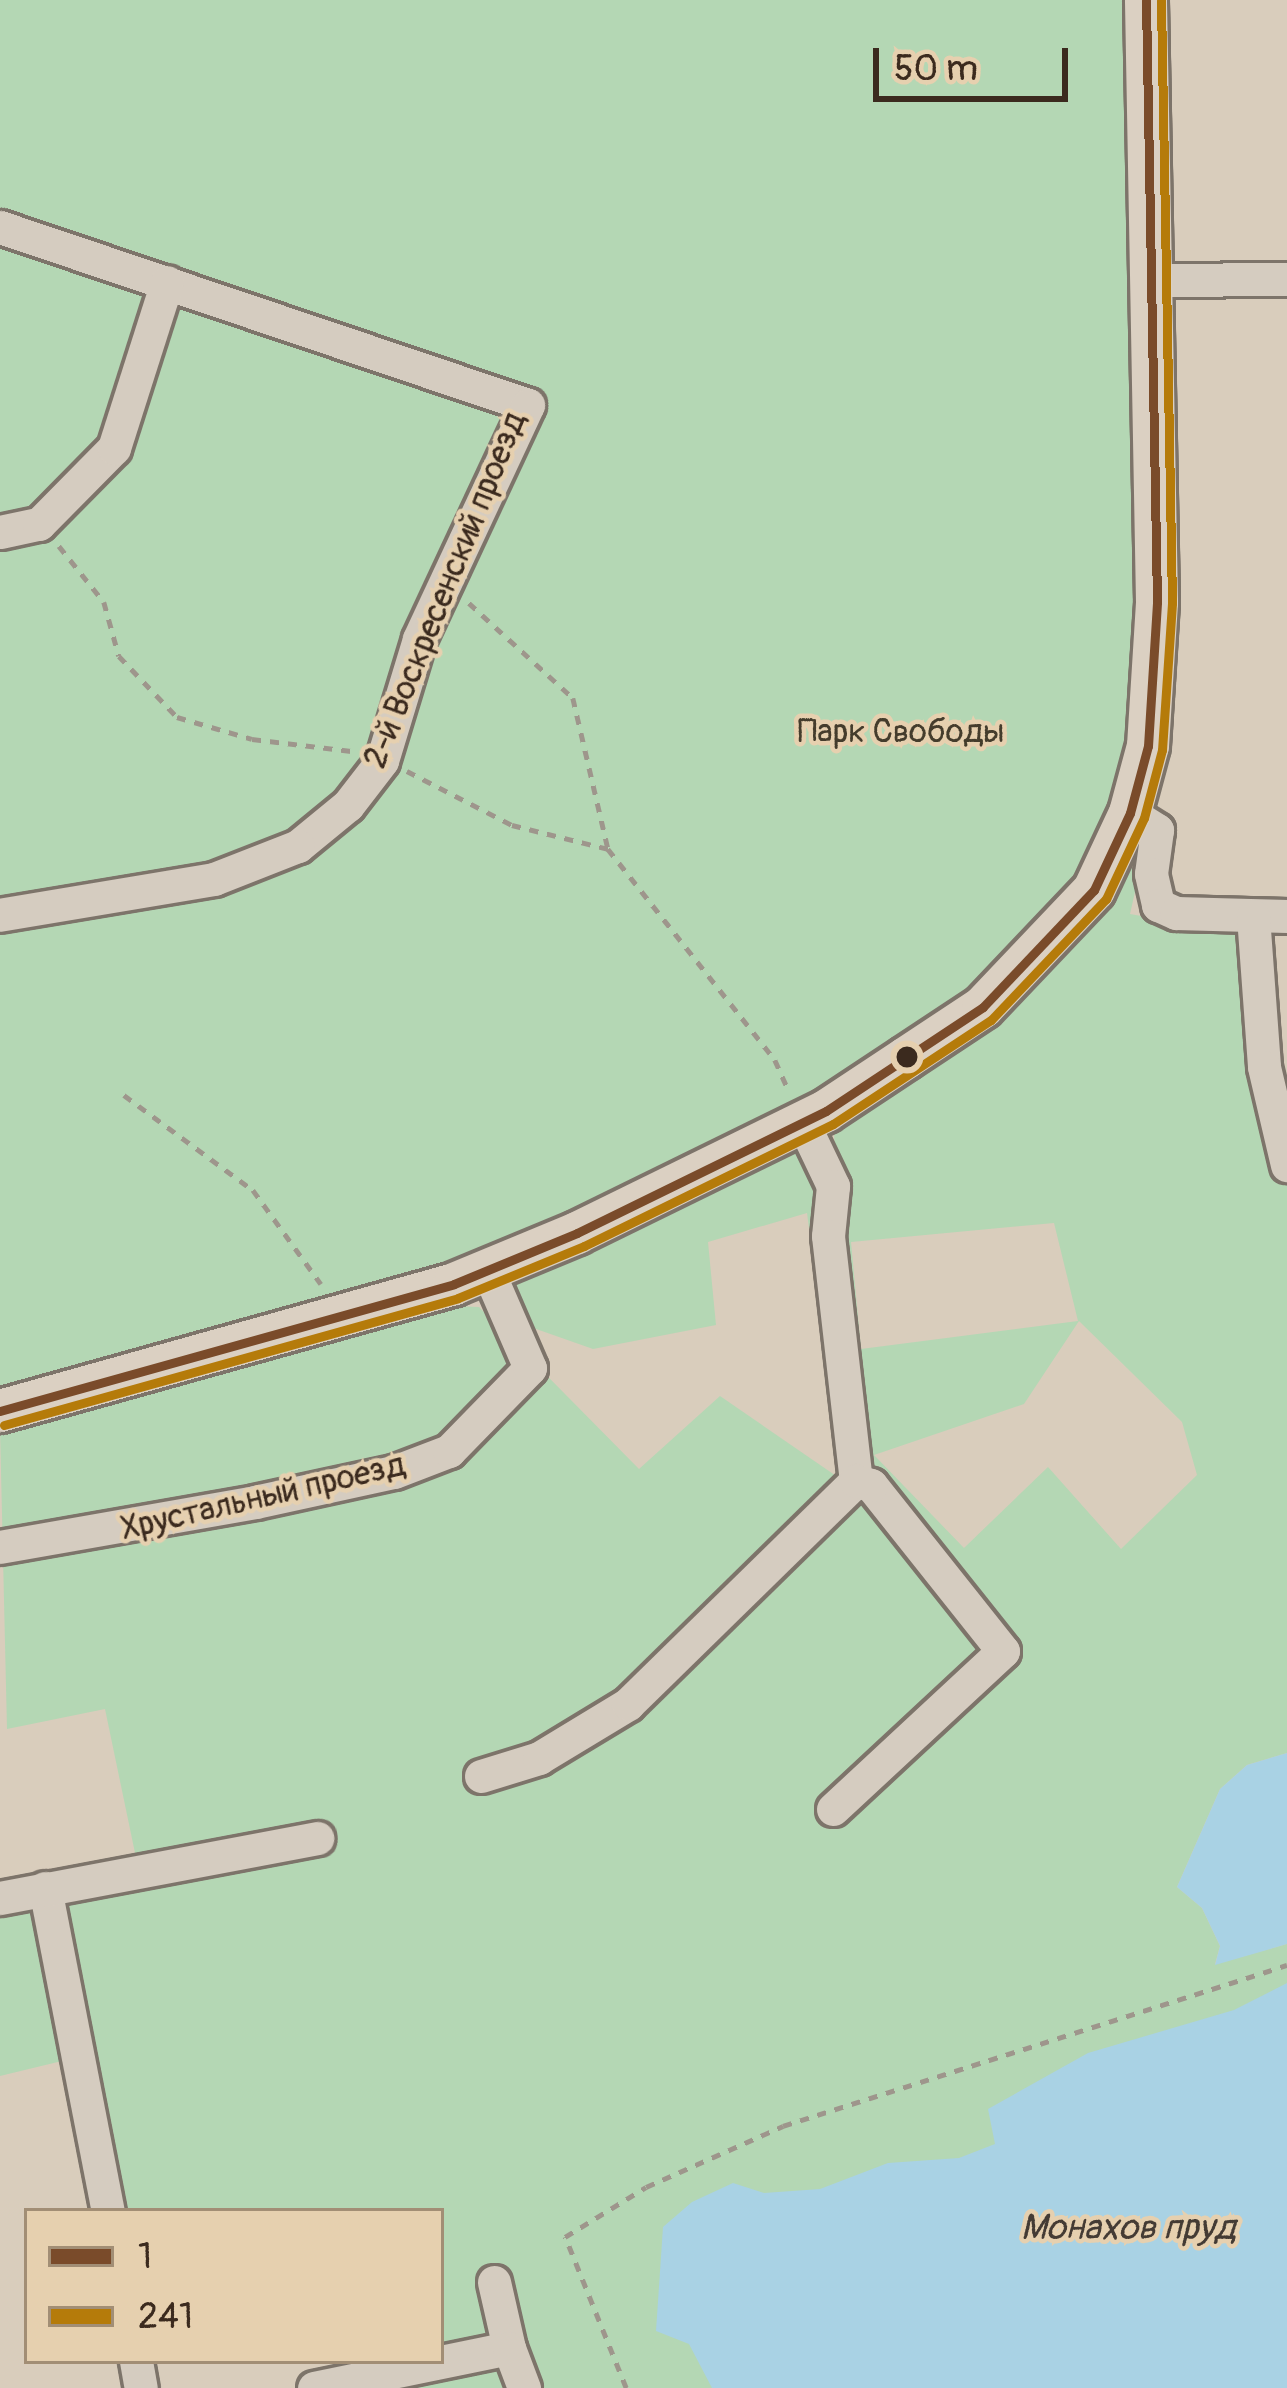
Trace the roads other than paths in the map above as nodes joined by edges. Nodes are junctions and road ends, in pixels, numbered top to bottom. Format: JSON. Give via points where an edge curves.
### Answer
{"nodes":[{"id":1,"x":1146,"y":0,"type":"edge"},
{"id":2,"x":0,"y":227,"type":"edge"},
{"id":3,"x":1287,"y":279,"type":"edge"},
{"id":4,"x":1152,"y":280,"type":"junction"},
{"id":5,"x":167,"y":282,"type":"junction"},
{"id":6,"x":0,"y":532,"type":"edge"},
{"id":7,"x":1130,"y":813,"type":"junction"},
{"id":8,"x":0,"y":915,"type":"edge"},
{"id":9,"x":1270,"y":916,"type":"edge"},
{"id":10,"x":803,"y":1123,"type":"junction"},
{"id":11,"x":1287,"y":1165,"type":"edge"},
{"id":12,"x":488,"y":1271,"type":"junction"},
{"id":13,"x":0,"y":1411,"type":"edge"},
{"id":14,"x":856,"y":1481,"type":"junction"},
{"id":15,"x":0,"y":1546,"type":"edge"},
{"id":16,"x":481,"y":1776,"type":"dead end"},
{"id":17,"x":833,"y":1809,"type":"dead end"},
{"id":18,"x":317,"y":1838,"type":"dead end"},
{"id":19,"x":45,"y":1888,"type":"junction"},
{"id":20,"x":0,"y":1898,"type":"edge"},
{"id":21,"x":107,"y":2208,"type":"edge"},
{"id":22,"x":494,"y":2282,"type":"dead end"},
{"id":23,"x":509,"y":2348,"type":"junction"},
{"id":24,"x":444,"y":2361,"type":"edge"},
{"id":25,"x":431,"y":2364,"type":"edge"},
{"id":26,"x":314,"y":2388,"type":"edge"},
{"id":27,"x":524,"y":2388,"type":"edge"}],
"edges":[{"from":1,"to":4,"type":"main road"},
{"from":2,"to":5,"type":"street","name":"2-й Воскресенский проезд"},
{"from":3,"to":4,"type":"street"},
{"from":4,"to":7,"type":"main road","via":[[1157,602],[1148,746]]},
{"from":5,"to":6,"type":"street","via":[[114,448],[39,524]]},
{"from":5,"to":8,"type":"street","name":"2-й Воскресенский проезд","via":[[528,405],[419,639],[382,761],[348,805],[298,846],[214,879]]},
{"from":7,"to":9,"type":"street","via":[[1157,830],[1157,905],[1176,914]]},
{"from":7,"to":10,"type":"main road","via":[[1094,890],[983,1006]]},
{"from":9,"to":11,"type":"street","via":[[1264,1067]]},
{"from":10,"to":12,"type":"main road"},
{"from":10,"to":14,"type":"street","via":[[833,1186],[828,1236]]},
{"from":12,"to":13,"type":"main road"},
{"from":12,"to":15,"type":"street","name":"Хрустальный проезд","via":[[530,1368],[449,1451],[394,1472],[255,1502]]},
{"from":14,"to":16,"type":"street","via":[[628,1704],[539,1758]]},
{"from":14,"to":17,"type":"street","via":[[871,1485],[1004,1651]]},
{"from":18,"to":19,"type":"street"},
{"from":19,"to":20,"type":"street"},
{"from":19,"to":21,"type":"street"},
{"from":22,"to":23,"type":"street"},
{"from":23,"to":24,"type":"street"},
{"from":23,"to":27,"type":"street"},
{"from":25,"to":26,"type":"street"}]}
